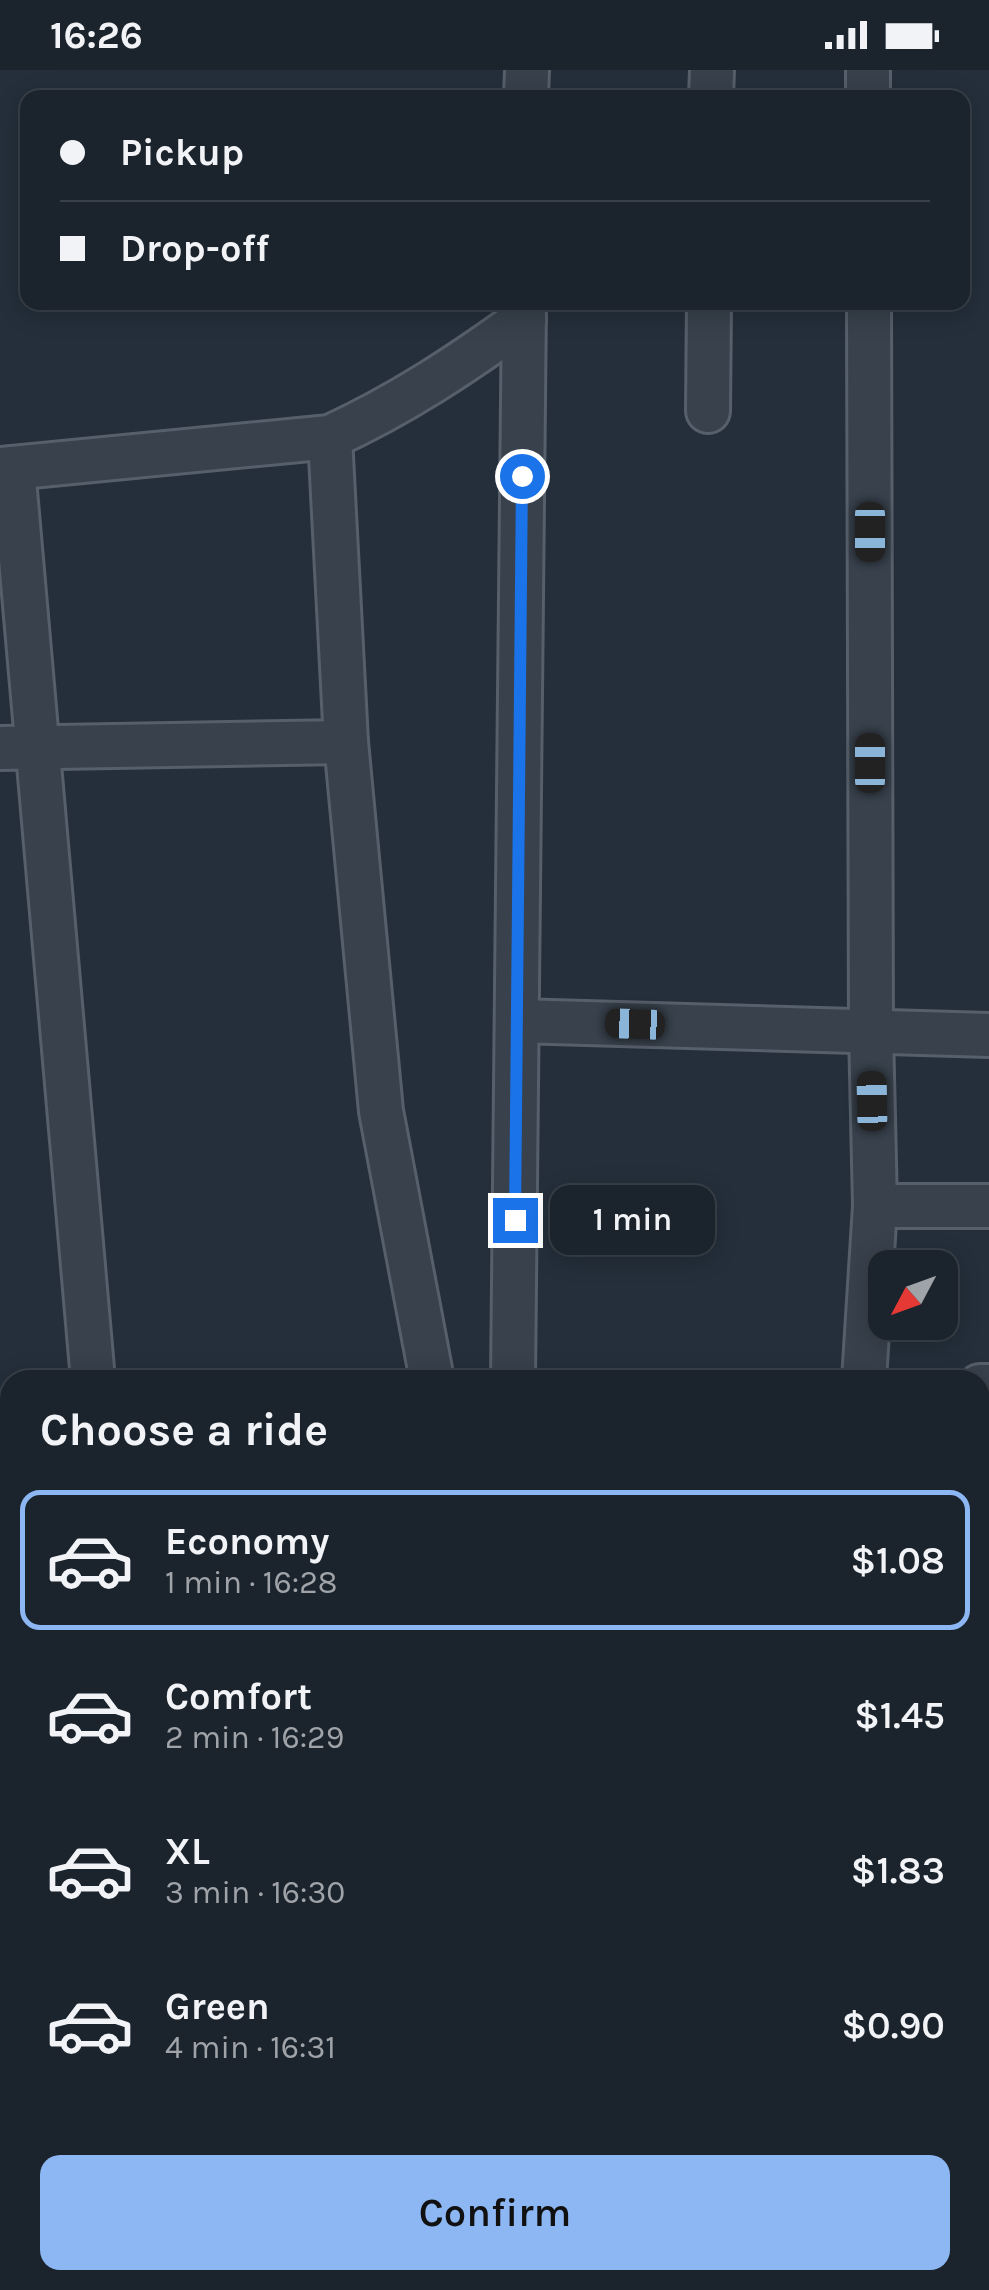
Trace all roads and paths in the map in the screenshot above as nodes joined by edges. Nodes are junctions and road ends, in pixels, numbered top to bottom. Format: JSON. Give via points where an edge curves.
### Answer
{"nodes":[{"id":1,"x":709,"y":310,"type":"edge"},
{"id":2,"x":869,"y":310,"type":"edge"},
{"id":3,"x":524,"y":311,"type":"edge"},
{"id":4,"x":708,"y":411,"type":"dead end"},
{"id":5,"x":330,"y":436,"type":"junction"},
{"id":6,"x":6,"y":468,"type":"edge"},
{"id":7,"x":346,"y":742,"type":"junction"},
{"id":8,"x":18,"y":746,"type":"edge"},
{"id":9,"x":517,"y":1021,"type":"junction"},
{"id":10,"x":871,"y":1031,"type":"junction"},
{"id":11,"x":989,"y":1035,"type":"edge"},
{"id":12,"x":875,"y":1206,"type":"junction"},
{"id":13,"x":989,"y":1206,"type":"edge"},
{"id":14,"x":92,"y":1370,"type":"edge"},
{"id":15,"x":430,"y":1370,"type":"edge"},
{"id":16,"x":513,"y":1370,"type":"edge"},
{"id":17,"x":865,"y":1370,"type":"edge"}],
"edges":[{"from":1,"to":4,"type":"street"},
{"from":2,"to":10,"type":"street"},
{"from":3,"to":5,"type":"street","via":[[464,362]]},
{"from":3,"to":9,"type":"street"},
{"from":5,"to":6,"type":"street"},
{"from":5,"to":7,"type":"street"},
{"from":6,"to":8,"type":"street"},
{"from":7,"to":8,"type":"street"},
{"from":7,"to":15,"type":"street","via":[[381,1111]]},
{"from":8,"to":14,"type":"street"},
{"from":9,"to":10,"type":"street"},
{"from":9,"to":16,"type":"street"},
{"from":10,"to":11,"type":"street"},
{"from":10,"to":12,"type":"street"},
{"from":12,"to":13,"type":"street"},
{"from":12,"to":17,"type":"street"}]}
